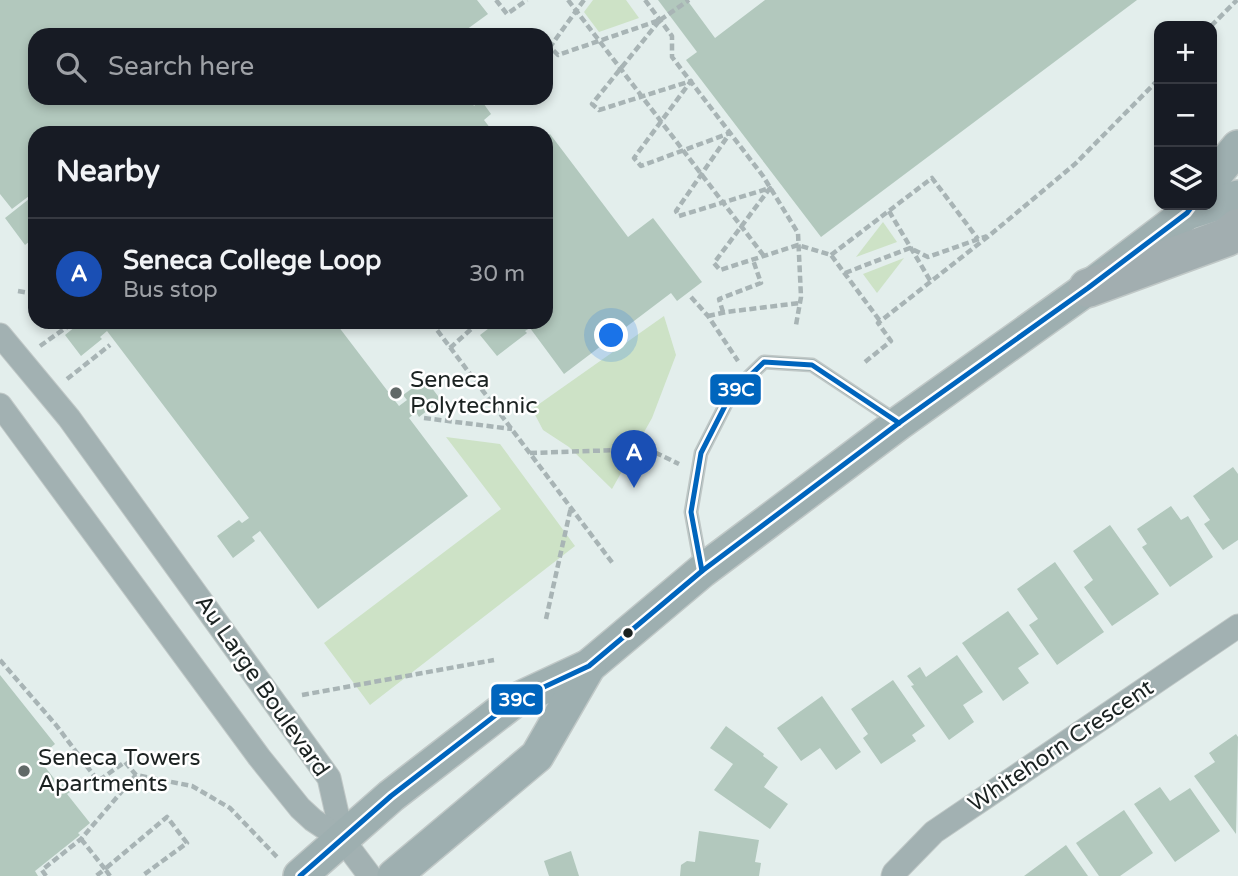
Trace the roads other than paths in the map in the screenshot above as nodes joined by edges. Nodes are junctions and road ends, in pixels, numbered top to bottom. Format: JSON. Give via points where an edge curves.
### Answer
{"nodes":[{"id":1,"x":1238,"y":147,"type":"edge"},
{"id":2,"x":1217,"y":174,"type":"edge"},
{"id":3,"x":1238,"y":197,"type":"edge"},
{"id":4,"x":1217,"y":202,"type":"edge"},
{"id":5,"x":1189,"y":210,"type":"edge"},
{"id":6,"x":1238,"y":228,"type":"edge"},
{"id":7,"x":1088,"y":288,"type":"junction"},
{"id":8,"x":0,"y":335,"type":"edge"},
{"id":9,"x":0,"y":405,"type":"edge"},
{"id":10,"x":899,"y":423,"type":"junction"},
{"id":11,"x":702,"y":571,"type":"junction"},
{"id":12,"x":1238,"y":626,"type":"edge"},
{"id":13,"x":589,"y":666,"type":"junction"},
{"id":14,"x":343,"y":840,"type":"junction"},
{"id":15,"x":289,"y":867,"type":"edge"},
{"id":16,"x":370,"y":876,"type":"edge"},
{"id":17,"x":394,"y":876,"type":"edge"},
{"id":18,"x":893,"y":876,"type":"edge"}],
"edges":[{"from":1,"to":2,"type":"main road"},
{"from":3,"to":4,"type":"main road"},
{"from":5,"to":7,"type":"main road"},
{"from":6,"to":7,"type":"highway","via":[[1227,237]]},
{"from":7,"to":10,"type":"main road"},
{"from":8,"to":14,"type":"street","name":"Au Large Boulevard","via":[[69,418],[329,778]]},
{"from":9,"to":14,"type":"street","name":"Au Large Boulevard","via":[[259,757],[300,808]]},
{"from":10,"to":11,"type":"main road"},
{"from":10,"to":11,"type":"lane","via":[[812,365],[764,362],[731,394],[701,453],[691,512]]},
{"from":11,"to":13,"type":"main road"},
{"from":12,"to":18,"type":"street","name":"Whitehorn Crescent","via":[[934,832]]},
{"from":13,"to":14,"type":"main road","via":[[514,701],[391,796]]},
{"from":13,"to":17,"type":"main road","via":[[537,756]]},
{"from":14,"to":15,"type":"main road"},
{"from":14,"to":16,"type":"street"}]}
